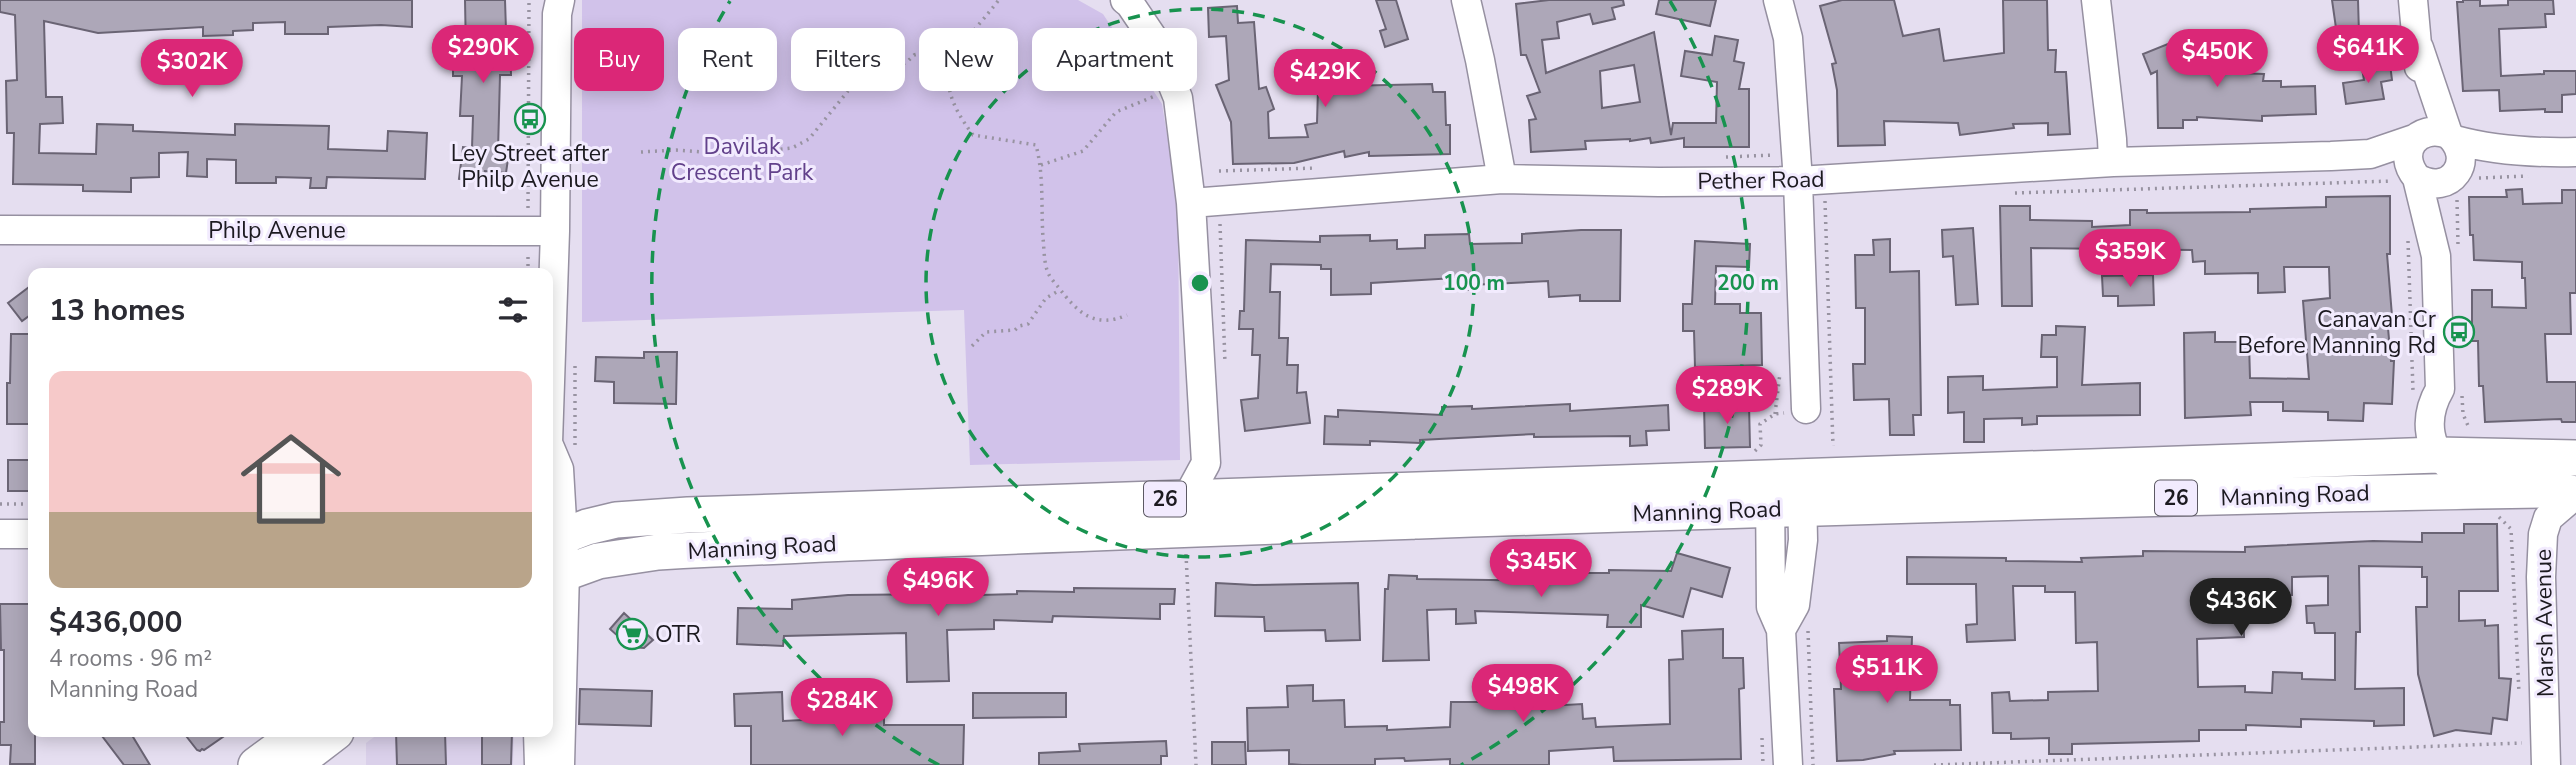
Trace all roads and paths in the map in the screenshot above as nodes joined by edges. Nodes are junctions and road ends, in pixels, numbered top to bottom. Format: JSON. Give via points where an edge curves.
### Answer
{"nodes":[{"id":1,"x":529,"y":0,"type":"edge"},
{"id":2,"x":1466,"y":0,"type":"edge"},
{"id":3,"x":1778,"y":0,"type":"edge"},
{"id":4,"x":2096,"y":0,"type":"edge"},
{"id":5,"x":2413,"y":0,"type":"edge"},
{"id":6,"x":998,"y":1,"type":"edge"},
{"id":7,"x":1130,"y":1,"type":"edge"},
{"id":8,"x":557,"y":5,"type":"edge"},
{"id":9,"x":977,"y":28,"type":"edge"},
{"id":10,"x":1147,"y":28,"type":"edge"},
{"id":11,"x":919,"y":53,"type":"edge"},
{"id":12,"x":949,"y":91,"type":"edge"},
{"id":13,"x":1169,"y":91,"type":"edge"},
{"id":14,"x":1175,"y":91,"type":"edge"},
{"id":15,"x":2435,"y":136,"type":"junction"},
{"id":16,"x":641,"y":152,"type":"dead end"},
{"id":17,"x":2576,"y":152,"type":"edge"},
{"id":18,"x":2538,"y":153,"type":"junction"},
{"id":19,"x":2331,"y":156,"type":"junction"},
{"id":20,"x":2113,"y":162,"type":"junction"},
{"id":21,"x":1041,"y":166,"type":"junction"},
{"id":22,"x":2407,"y":177,"type":"junction"},
{"id":23,"x":1502,"y":178,"type":"junction"},
{"id":24,"x":2450,"y":179,"type":"junction"},
{"id":25,"x":1798,"y":190,"type":"junction"},
{"id":26,"x":2006,"y":193,"type":"dead end"},
{"id":27,"x":1220,"y":201,"type":"junction"},
{"id":28,"x":1191,"y":203,"type":"junction"},
{"id":29,"x":0,"y":230,"type":"edge"},
{"id":30,"x":541,"y":231,"type":"junction"},
{"id":31,"x":2408,"y":238,"type":"dead end"},
{"id":32,"x":2436,"y":256,"type":"junction"},
{"id":33,"x":530,"y":268,"type":"edge"},
{"id":34,"x":542,"y":268,"type":"edge"},
{"id":35,"x":1060,"y":290,"type":"junction"},
{"id":36,"x":1127,"y":315,"type":"dead end"},
{"id":37,"x":972,"y":346,"type":"dead end"},
{"id":38,"x":1780,"y":360,"type":"dead end"},
{"id":39,"x":1226,"y":376,"type":"dead end"},
{"id":40,"x":2413,"y":402,"type":"dead end"},
{"id":41,"x":1806,"y":409,"type":"joint"},
{"id":42,"x":1775,"y":414,"type":"junction"},
{"id":43,"x":1833,"y":446,"type":"dead end"},
{"id":44,"x":553,"y":455,"type":"edge"},
{"id":45,"x":2438,"y":455,"type":"junction"},
{"id":46,"x":2576,"y":458,"type":"edge"},
{"id":47,"x":1206,"y":463,"type":"junction"},
{"id":48,"x":1781,"y":483,"type":"junction"},
{"id":49,"x":2567,"y":492,"type":"edge"},
{"id":50,"x":2386,"y":493,"type":"junction"},
{"id":51,"x":1234,"y":496,"type":"junction"},
{"id":52,"x":1187,"y":498,"type":"junction"},
{"id":53,"x":0,"y":504,"type":"edge"},
{"id":54,"x":28,"y":504,"type":"edge"},
{"id":55,"x":2493,"y":510,"type":"dead end"},
{"id":56,"x":0,"y":534,"type":"edge"},
{"id":57,"x":28,"y":534,"type":"edge"},
{"id":58,"x":1186,"y":549,"type":"dead end"},
{"id":59,"x":556,"y":557,"type":"edge"},
{"id":60,"x":1808,"y":619,"type":"dead end"},
{"id":61,"x":2520,"y":704,"type":"dead end"},
{"id":62,"x":2521,"y":730,"type":"dead end"},
{"id":63,"x":294,"y":737,"type":"edge"},
{"id":64,"x":329,"y":737,"type":"edge"},
{"id":65,"x":538,"y":737,"type":"edge"},
{"id":66,"x":256,"y":765,"type":"edge"},
{"id":67,"x":293,"y":765,"type":"edge"},
{"id":68,"x":539,"y":765,"type":"edge"},
{"id":69,"x":560,"y":765,"type":"edge"},
{"id":70,"x":1196,"y":765,"type":"edge"},
{"id":71,"x":1788,"y":765,"type":"edge"},
{"id":72,"x":1813,"y":765,"type":"edge"},
{"id":73,"x":1934,"y":765,"type":"edge"},
{"id":74,"x":2546,"y":765,"type":"edge"}],
"edges":[{"from":1,"to":30,"type":"path"},
{"from":2,"to":23,"type":"street"},
{"from":3,"to":25,"type":"street","via":[[1788,38]]},
{"from":4,"to":20,"type":"street"},
{"from":5,"to":15,"type":"street"},
{"from":6,"to":9,"type":"path"},
{"from":7,"to":10,"type":"street"},
{"from":8,"to":30,"type":"street"},
{"from":11,"to":16,"type":"path","via":[[848,91],[809,139],[792,148],[731,154]]},
{"from":12,"to":21,"type":"path","via":[[973,135],[1036,145]]},
{"from":13,"to":21,"type":"path","via":[[1116,112],[1083,151]]},
{"from":14,"to":28,"type":"street"},
{"from":15,"to":18,"type":"street"},
{"from":15,"to":19,"type":"street","name":"Pether Road","via":[[2370,154]]},
{"from":15,"to":22,"type":"street","via":[[2408,151]]},
{"from":15,"to":24,"type":"street","via":[[2459,147],[2461,162]]},
{"from":17,"to":18,"type":"street"},
{"from":18,"to":24,"type":"street","via":[[2473,163]]},
{"from":19,"to":20,"type":"street","name":"Pether Road"},
{"from":19,"to":22,"type":"street","name":"Pether Road"},
{"from":20,"to":25,"type":"street","name":"Pether Road"},
{"from":21,"to":35,"type":"path","via":[[1047,272]]},
{"from":22,"to":24,"type":"street","via":[[2432,184]]},
{"from":22,"to":26,"type":"path"},
{"from":22,"to":32,"type":"street"},
{"from":23,"to":25,"type":"street","name":"Pether Road"},
{"from":23,"to":27,"type":"street","name":"Pether Road"},
{"from":24,"to":32,"type":"street"},
{"from":25,"to":41,"type":"street"},
{"from":25,"to":43,"type":"path","via":[[1825,199]]},
{"from":27,"to":28,"type":"street","name":"Pether Road"},
{"from":27,"to":39,"type":"path"},
{"from":28,"to":47,"type":"street"},
{"from":29,"to":30,"type":"street","name":"Philp Avenue"},
{"from":30,"to":33,"type":"path"},
{"from":30,"to":34,"type":"street"},
{"from":31,"to":40,"type":"path"},
{"from":32,"to":45,"type":"street","via":[[2440,389],[2430,406],[2431,440]]},
{"from":35,"to":36,"type":"path","via":[[1076,310],[1090,317],[1113,321]]},
{"from":35,"to":37,"type":"path","via":[[1046,298],[1028,324],[986,332]]},
{"from":38,"to":42,"type":"path"},
{"from":41,"to":42,"type":"path"},
{"from":42,"to":48,"type":"path","via":[[1760,424]]},
{"from":44,"to":59,"type":"street","via":[[559,469]]},
{"from":45,"to":46,"type":"main road","name":"Manning Road","number":"26"},
{"from":45,"to":48,"type":"main road","name":"Manning Road","number":"26"},
{"from":45,"to":49,"type":"street","via":[[2458,472],[2526,478]]},
{"from":45,"to":50,"type":"street","via":[[2420,474]]},
{"from":47,"to":51,"type":"street"},
{"from":47,"to":52,"type":"street"},
{"from":48,"to":50,"type":"main road","name":"Manning Road","number":"26"},
{"from":48,"to":51,"type":"main road","name":"Manning Road","number":"26"},
{"from":48,"to":59,"type":"main road","name":"Manning Road","number":"26","via":[[1147,531],[685,550],[597,561]]},
{"from":48,"to":71,"type":"street","via":[[1771,607],[1781,630]]},
{"from":49,"to":50,"type":"main road","name":"Manning Road","number":"26"},
{"from":49,"to":74,"type":"street","name":"Marsh Avenue","via":[[2543,534]]},
{"from":51,"to":52,"type":"main road","name":"Manning Road","number":"26"},
{"from":52,"to":59,"type":"main road","name":"Manning Road","number":"26","via":[[638,518],[587,527]]},
{"from":53,"to":54,"type":"path"},
{"from":55,"to":61,"type":"path","via":[[2511,529]]},
{"from":56,"to":57,"type":"street"},
{"from":58,"to":70,"type":"path"},
{"from":59,"to":69,"type":"street"},
{"from":60,"to":72,"type":"path"},
{"from":62,"to":73,"type":"path","via":[[2522,744]]},
{"from":63,"to":66,"type":"main road"},
{"from":64,"to":67,"type":"main road"},
{"from":65,"to":68,"type":"street"}]}
